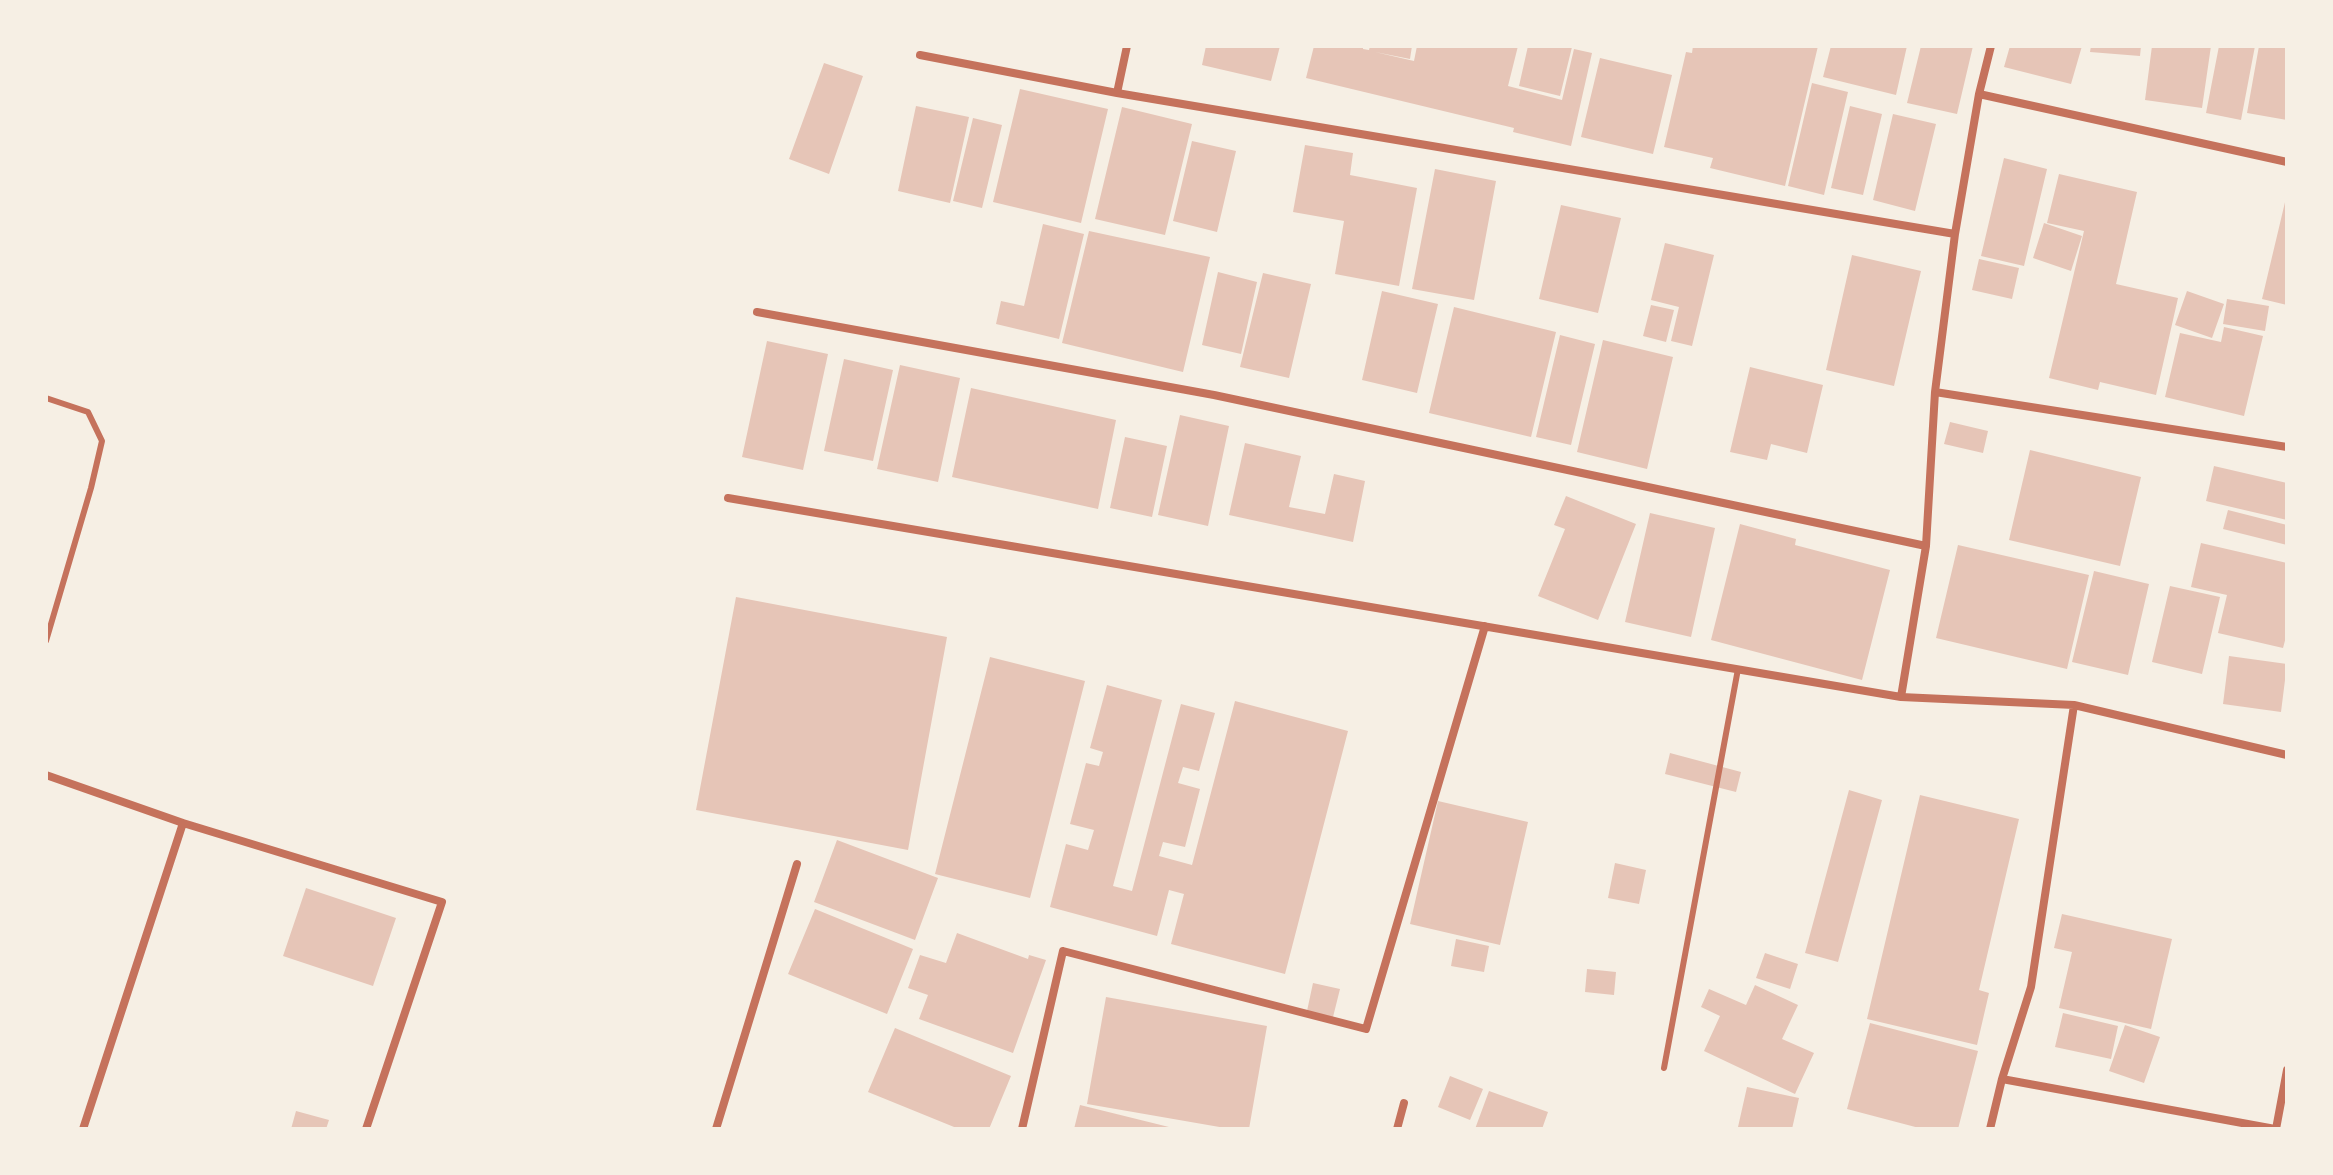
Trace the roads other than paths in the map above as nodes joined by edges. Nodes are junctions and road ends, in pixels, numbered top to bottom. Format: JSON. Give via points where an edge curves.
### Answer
{"nodes":[{"id":1,"x":1127,"y":46,"type":"edge"},
{"id":2,"x":1991,"y":46,"type":"edge"},
{"id":3,"x":920,"y":55,"type":"dead end"},
{"id":4,"x":1117,"y":93,"type":"junction"},
{"id":5,"x":1979,"y":94,"type":"junction"},
{"id":6,"x":2287,"y":162,"type":"edge"},
{"id":7,"x":1955,"y":234,"type":"junction"},
{"id":8,"x":757,"y":312,"type":"dead end"},
{"id":9,"x":1935,"y":392,"type":"junction"},
{"id":10,"x":46,"y":398,"type":"edge"},
{"id":11,"x":2287,"y":447,"type":"edge"},
{"id":12,"x":728,"y":498,"type":"dead end"},
{"id":13,"x":1926,"y":546,"type":"junction"},
{"id":14,"x":1485,"y":626,"type":"junction"},
{"id":15,"x":46,"y":641,"type":"edge"},
{"id":16,"x":1738,"y":669,"type":"junction"},
{"id":17,"x":1901,"y":697,"type":"junction"},
{"id":18,"x":2074,"y":705,"type":"junction"},
{"id":19,"x":2287,"y":755,"type":"edge"},
{"id":20,"x":46,"y":775,"type":"edge"},
{"id":21,"x":183,"y":823,"type":"junction"},
{"id":22,"x":797,"y":864,"type":"dead end"},
{"id":23,"x":1664,"y":1068,"type":"dead end"},
{"id":24,"x":2287,"y":1070,"type":"edge"},
{"id":25,"x":2002,"y":1079,"type":"junction"},
{"id":26,"x":1404,"y":1103,"type":"dead end"},
{"id":27,"x":83,"y":1129,"type":"edge"},
{"id":28,"x":366,"y":1129,"type":"edge"},
{"id":29,"x":716,"y":1129,"type":"edge"},
{"id":30,"x":1022,"y":1129,"type":"edge"},
{"id":31,"x":1397,"y":1129,"type":"edge"},
{"id":32,"x":1990,"y":1129,"type":"edge"},
{"id":33,"x":2276,"y":1129,"type":"edge"}],
"edges":[{"from":1,"to":4,"type":"street"},
{"from":2,"to":5,"type":"street"},
{"from":3,"to":4,"type":"street"},
{"from":4,"to":7,"type":"street"},
{"from":5,"to":6,"type":"street"},
{"from":5,"to":7,"type":"street"},
{"from":7,"to":9,"type":"street"},
{"from":8,"to":13,"type":"street","via":[[1214,395]]},
{"from":9,"to":11,"type":"street"},
{"from":9,"to":13,"type":"street"},
{"from":10,"to":15,"type":"lane","via":[[88,412],[102,441]]},
{"from":12,"to":14,"type":"street"},
{"from":13,"to":17,"type":"street"},
{"from":14,"to":16,"type":"street"},
{"from":14,"to":30,"type":"street","via":[[1366,1029],[1063,951]]},
{"from":16,"to":17,"type":"street"},
{"from":16,"to":23,"type":"lane"},
{"from":17,"to":18,"type":"street"},
{"from":18,"to":19,"type":"street"},
{"from":18,"to":25,"type":"street","via":[[2031,987]]},
{"from":20,"to":21,"type":"street"},
{"from":21,"to":27,"type":"street"},
{"from":21,"to":28,"type":"street","via":[[442,902]]},
{"from":22,"to":29,"type":"street"},
{"from":24,"to":33,"type":"street"},
{"from":25,"to":32,"type":"street"},
{"from":25,"to":33,"type":"street"},
{"from":26,"to":31,"type":"street"}]}
